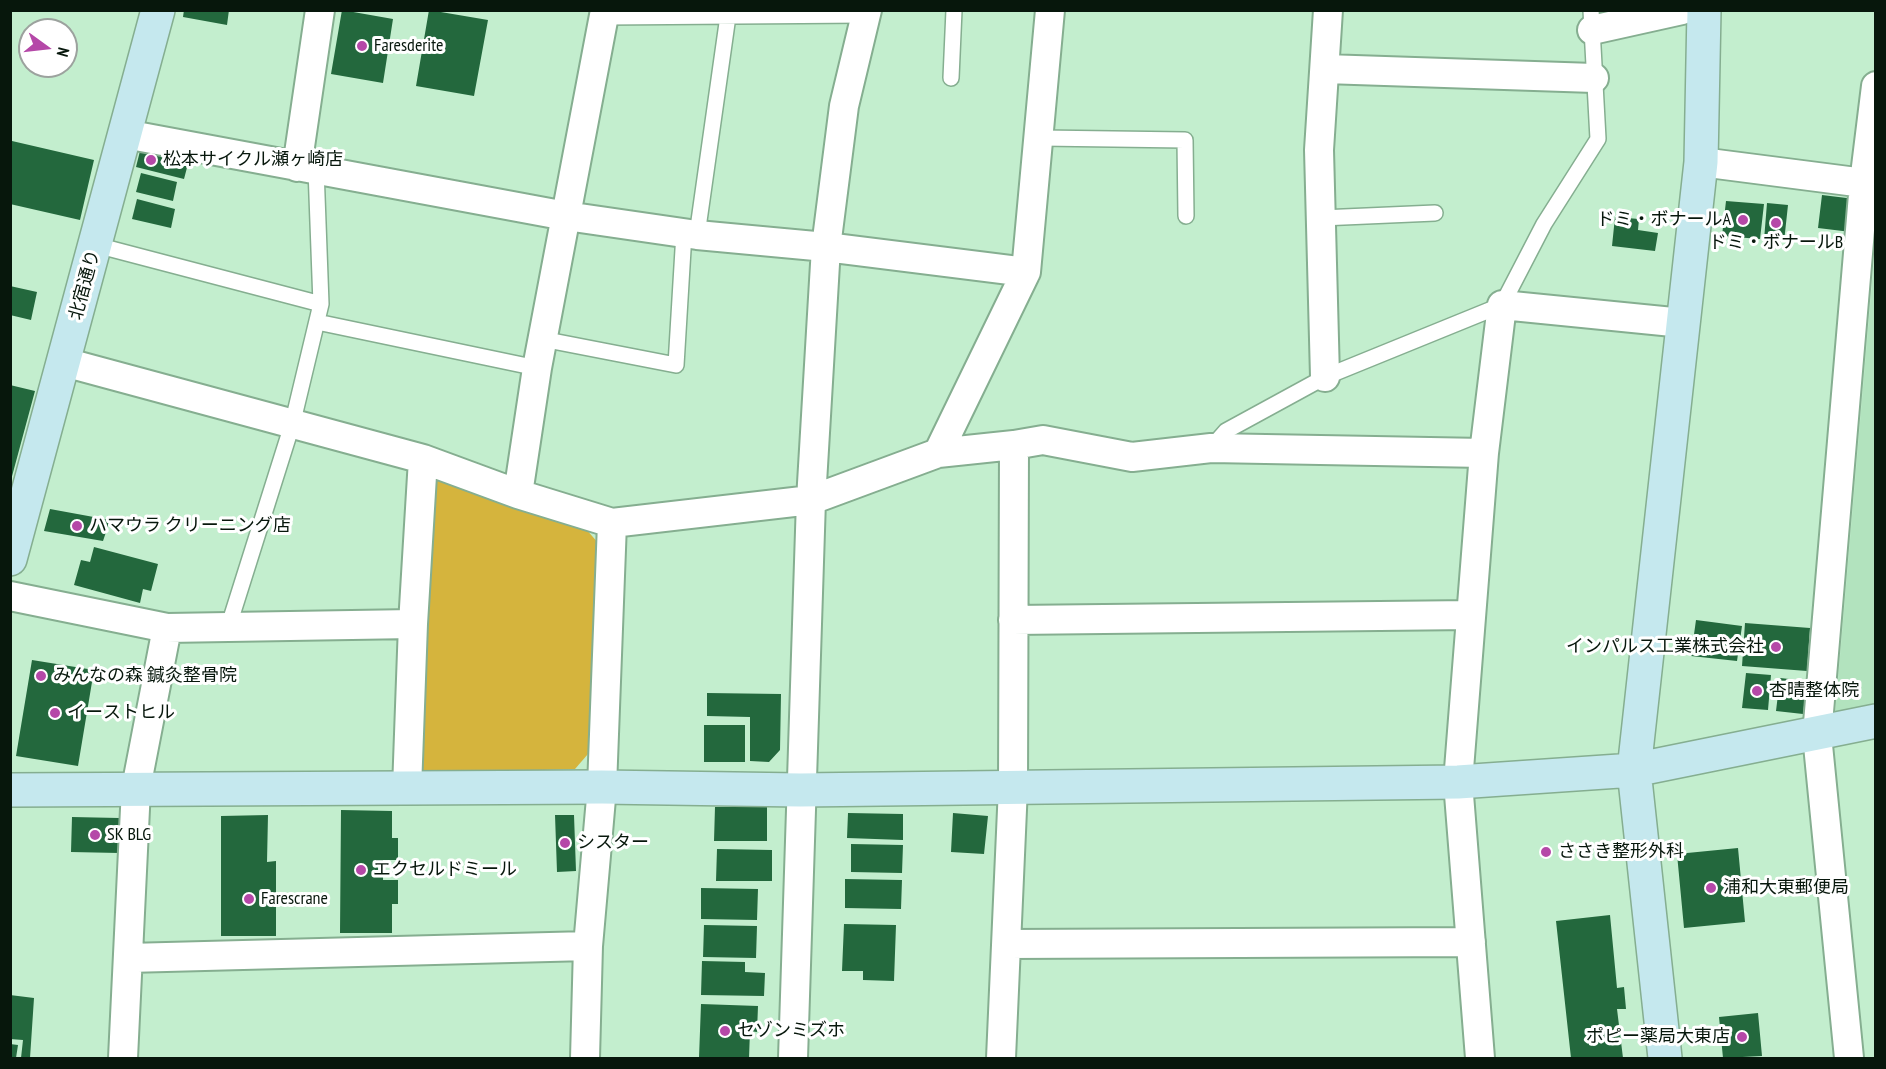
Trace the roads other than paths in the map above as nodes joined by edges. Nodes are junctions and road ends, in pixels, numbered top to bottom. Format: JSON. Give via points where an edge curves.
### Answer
{"nodes":[{"id":1,"x":158,"y":10,"type":"edge"},
{"id":2,"x":320,"y":10,"type":"edge"},
{"id":3,"x":954,"y":10,"type":"edge"},
{"id":4,"x":1050,"y":10,"type":"edge"},
{"id":5,"x":1328,"y":10,"type":"edge"},
{"id":6,"x":1682,"y":10,"type":"edge"},
{"id":7,"x":1704,"y":10,"type":"edge"},
{"id":8,"x":866,"y":13,"type":"edge"},
{"id":9,"x":604,"y":14,"type":"edge"},
{"id":10,"x":728,"y":16,"type":"junction"},
{"id":11,"x":1592,"y":20,"type":"edge"},
{"id":12,"x":1325,"y":69,"type":"junction"},
{"id":13,"x":951,"y":78,"type":"dead end"},
{"id":14,"x":1594,"y":78,"type":"junction"},
{"id":15,"x":1875,"y":86,"type":"edge"},
{"id":16,"x":124,"y":134,"type":"junction"},
{"id":17,"x":1041,"y":138,"type":"junction"},
{"id":18,"x":1701,"y":162,"type":"junction"},
{"id":19,"x":306,"y":168,"type":"junction"},
{"id":20,"x":1870,"y":182,"type":"edge"},
{"id":21,"x":1435,"y":213,"type":"dead end"},
{"id":22,"x":566,"y":216,"type":"junction"},
{"id":23,"x":1186,"y":216,"type":"dead end"},
{"id":24,"x":1321,"y":218,"type":"junction"},
{"id":25,"x":690,"y":234,"type":"junction"},
{"id":26,"x":96,"y":245,"type":"junction"},
{"id":27,"x":826,"y":247,"type":"junction"},
{"id":28,"x":1026,"y":272,"type":"junction"},
{"id":29,"x":321,"y":304,"type":"junction"},
{"id":30,"x":1502,"y":305,"type":"junction"},
{"id":31,"x":317,"y":322,"type":"junction"},
{"id":32,"x":1683,"y":323,"type":"junction"},
{"id":33,"x":542,"y":339,"type":"junction"},
{"id":34,"x":64,"y":362,"type":"junction"},
{"id":35,"x":537,"y":368,"type":"junction"},
{"id":36,"x":1325,"y":376,"type":"junction"},
{"id":37,"x":292,"y":425,"type":"junction"},
{"id":38,"x":1014,"y":445,"type":"junction"},
{"id":39,"x":1211,"y":448,"type":"junction"},
{"id":40,"x":938,"y":453,"type":"junction"},
{"id":41,"x":1484,"y":453,"type":"junction"},
{"id":42,"x":423,"y":459,"type":"junction"},
{"id":43,"x":518,"y":494,"type":"junction"},
{"id":44,"x":811,"y":500,"type":"junction"},
{"id":45,"x":612,"y":523,"type":"junction"},
{"id":46,"x":13,"y":539,"type":"edge"},
{"id":47,"x":10,"y":596,"type":"edge"},
{"id":48,"x":1471,"y":615,"type":"junction"},
{"id":49,"x":1013,"y":620,"type":"junction"},
{"id":50,"x":413,"y":624,"type":"junction"},
{"id":51,"x":167,"y":628,"type":"junction"},
{"id":52,"x":228,"y":628,"type":"junction"},
{"id":53,"x":1875,"y":721,"type":"edge"},
{"id":54,"x":1817,"y":735,"type":"junction"},
{"id":55,"x":1634,"y":770,"type":"junction"},
{"id":56,"x":1458,"y":782,"type":"junction"},
{"id":57,"x":602,"y":787,"type":"junction"},
{"id":58,"x":1013,"y":787,"type":"junction"},
{"id":59,"x":136,"y":788,"type":"junction"},
{"id":60,"x":407,"y":789,"type":"junction"},
{"id":61,"x":10,"y":790,"type":"edge"},
{"id":62,"x":800,"y":790,"type":"junction"},
{"id":63,"x":1471,"y":942,"type":"junction"},
{"id":64,"x":1007,"y":944,"type":"junction"},
{"id":65,"x":588,"y":946,"type":"junction"},
{"id":66,"x":128,"y":957,"type":"junction"},
{"id":67,"x":123,"y":1059,"type":"edge"},
{"id":68,"x":585,"y":1059,"type":"edge"},
{"id":69,"x":793,"y":1059,"type":"edge"},
{"id":70,"x":1001,"y":1059,"type":"edge"},
{"id":71,"x":1480,"y":1059,"type":"edge"},
{"id":72,"x":1665,"y":1059,"type":"edge"},
{"id":73,"x":1849,"y":1059,"type":"edge"}],
"edges":[{"from":1,"to":16,"type":"street","name":"北宿通り"},
{"from":2,"to":19,"type":"street"},
{"from":3,"to":13,"type":"lane"},
{"from":4,"to":17,"type":"street"},
{"from":5,"to":12,"type":"street"},
{"from":6,"to":11,"type":"street"},
{"from":7,"to":18,"type":"street"},
{"from":8,"to":10,"type":"lane"},
{"from":8,"to":27,"type":"street","via":[[844,106]]},
{"from":9,"to":10,"type":"lane"},
{"from":9,"to":22,"type":"street"},
{"from":10,"to":25,"type":"lane"},
{"from":11,"to":14,"type":"lane"},
{"from":12,"to":14,"type":"street"},
{"from":12,"to":24,"type":"street"},
{"from":14,"to":30,"type":"lane","via":[[1598,139],[1544,224]]},
{"from":15,"to":20,"type":"street"},
{"from":16,"to":19,"type":"street"},
{"from":16,"to":26,"type":"street","name":"北宿通り"},
{"from":17,"to":23,"type":"lane","via":[[1185,140]]},
{"from":17,"to":28,"type":"street"},
{"from":18,"to":20,"type":"street"},
{"from":18,"to":32,"type":"street"},
{"from":19,"to":22,"type":"street"},
{"from":19,"to":29,"type":"lane"},
{"from":20,"to":54,"type":"street"},
{"from":21,"to":24,"type":"lane"},
{"from":22,"to":25,"type":"street"},
{"from":22,"to":33,"type":"street"},
{"from":24,"to":36,"type":"street"},
{"from":25,"to":27,"type":"street"},
{"from":25,"to":33,"type":"lane","via":[[676,366]]},
{"from":26,"to":29,"type":"lane"},
{"from":26,"to":34,"type":"street","name":"北宿通り"},
{"from":27,"to":28,"type":"street"},
{"from":27,"to":44,"type":"street"},
{"from":28,"to":40,"type":"street"},
{"from":29,"to":31,"type":"lane"},
{"from":30,"to":32,"type":"street"},
{"from":30,"to":36,"type":"lane"},
{"from":30,"to":41,"type":"street"},
{"from":31,"to":35,"type":"lane"},
{"from":31,"to":37,"type":"lane"},
{"from":32,"to":55,"type":"street"},
{"from":33,"to":35,"type":"street"},
{"from":34,"to":37,"type":"street"},
{"from":34,"to":46,"type":"street","name":"北宿通り"},
{"from":35,"to":43,"type":"street"},
{"from":36,"to":39,"type":"lane","via":[[1226,431]]},
{"from":37,"to":42,"type":"street"},
{"from":37,"to":52,"type":"lane"},
{"from":38,"to":39,"type":"street","via":[[1043,440],[1132,457]]},
{"from":38,"to":40,"type":"street"},
{"from":38,"to":49,"type":"street"},
{"from":39,"to":41,"type":"street"},
{"from":40,"to":44,"type":"street"},
{"from":41,"to":48,"type":"street"},
{"from":42,"to":43,"type":"street"},
{"from":42,"to":50,"type":"street"},
{"from":43,"to":45,"type":"street"},
{"from":44,"to":45,"type":"street"},
{"from":44,"to":62,"type":"street"},
{"from":45,"to":57,"type":"street"},
{"from":47,"to":51,"type":"street"},
{"from":48,"to":49,"type":"street"},
{"from":48,"to":56,"type":"street"},
{"from":49,"to":58,"type":"street"},
{"from":50,"to":52,"type":"street"},
{"from":50,"to":60,"type":"street"},
{"from":51,"to":52,"type":"street"},
{"from":51,"to":59,"type":"street"},
{"from":53,"to":54,"type":"street"},
{"from":54,"to":55,"type":"street"},
{"from":54,"to":73,"type":"street"},
{"from":55,"to":56,"type":"street"},
{"from":55,"to":72,"type":"street"},
{"from":56,"to":58,"type":"street"},
{"from":56,"to":63,"type":"street"},
{"from":57,"to":60,"type":"street"},
{"from":57,"to":62,"type":"street"},
{"from":57,"to":65,"type":"street"},
{"from":58,"to":62,"type":"street"},
{"from":58,"to":64,"type":"street"},
{"from":59,"to":60,"type":"street"},
{"from":59,"to":61,"type":"street"},
{"from":59,"to":66,"type":"street"},
{"from":62,"to":69,"type":"street"},
{"from":63,"to":64,"type":"street"},
{"from":63,"to":71,"type":"street"},
{"from":64,"to":70,"type":"street"},
{"from":65,"to":66,"type":"street"},
{"from":65,"to":68,"type":"street"},
{"from":66,"to":67,"type":"street"}]}
